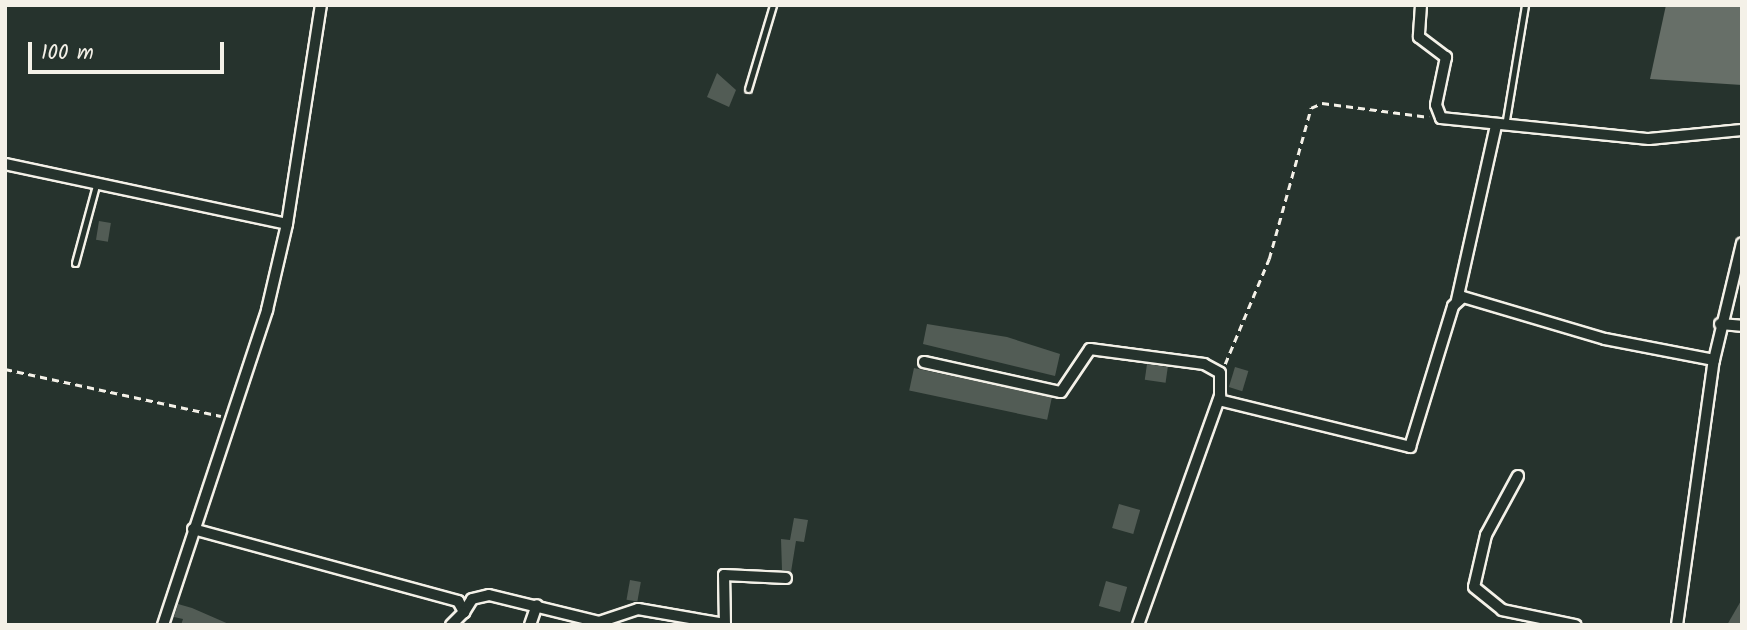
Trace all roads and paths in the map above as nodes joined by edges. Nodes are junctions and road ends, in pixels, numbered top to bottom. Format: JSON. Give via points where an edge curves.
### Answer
{"nodes":[{"id":1,"x":321,"y":5,"type":"edge"},
{"id":2,"x":773,"y":5,"type":"edge"},
{"id":3,"x":1421,"y":5,"type":"edge"},
{"id":4,"x":1525,"y":5,"type":"edge"},
{"id":5,"x":748,"y":89,"type":"dead end"},
{"id":6,"x":1441,"y":118,"type":"junction"},
{"id":7,"x":1501,"y":126,"type":"junction"},
{"id":8,"x":1742,"y":130,"type":"edge"},
{"id":9,"x":5,"y":164,"type":"edge"},
{"id":10,"x":97,"y":184,"type":"junction"},
{"id":11,"x":276,"y":221,"type":"junction"},
{"id":12,"x":1742,"y":243,"type":"edge"},
{"id":13,"x":75,"y":262,"type":"dead end"},
{"id":14,"x":1457,"y":300,"type":"junction"},
{"id":15,"x":1720,"y":324,"type":"junction"},
{"id":16,"x":1742,"y":326,"type":"edge"},
{"id":17,"x":1714,"y":360,"type":"junction"},
{"id":18,"x":924,"y":362,"type":"dead end"},
{"id":19,"x":5,"y":369,"type":"edge"},
{"id":20,"x":1220,"y":373,"type":"junction"},
{"id":21,"x":1219,"y":400,"type":"junction"},
{"id":22,"x":224,"y":417,"type":"dead end"},
{"id":23,"x":1518,"y":476,"type":"dead end"},
{"id":24,"x":193,"y":529,"type":"junction"},
{"id":25,"x":786,"y":578,"type":"dead end"},
{"id":26,"x":537,"y":605,"type":"junction"},
{"id":27,"x":464,"y":612,"type":"junction"},
{"id":28,"x":617,"y":621,"type":"edge"},
{"id":29,"x":725,"y":624,"type":"edge"},
{"id":30,"x":163,"y":625,"type":"edge"},
{"id":31,"x":451,"y":625,"type":"edge"},
{"id":32,"x":530,"y":625,"type":"edge"},
{"id":33,"x":1138,"y":625,"type":"edge"},
{"id":34,"x":1575,"y":625,"type":"edge"},
{"id":35,"x":1677,"y":625,"type":"edge"}],
"edges":[{"from":1,"to":11,"type":"street"},
{"from":2,"to":5,"type":"lane"},
{"from":3,"to":6,"type":"street","via":[[1419,37],[1446,57],[1436,105]]},
{"from":4,"to":7,"type":"lane"},
{"from":6,"to":7,"type":"street"},
{"from":6,"to":20,"type":"path","via":[[1322,103],[1311,108],[1269,259]]},
{"from":7,"to":8,"type":"street","via":[[1649,139]]},
{"from":7,"to":14,"type":"street"},
{"from":9,"to":10,"type":"street"},
{"from":10,"to":11,"type":"street"},
{"from":10,"to":13,"type":"lane"},
{"from":11,"to":24,"type":"street","via":[[253,357]]},
{"from":12,"to":15,"type":"street"},
{"from":14,"to":17,"type":"street","via":[[1470,297],[1605,339]]},
{"from":14,"to":21,"type":"street","via":[[1410,447]]},
{"from":15,"to":16,"type":"street"},
{"from":15,"to":17,"type":"street"},
{"from":17,"to":35,"type":"street"},
{"from":18,"to":20,"type":"street","via":[[1061,392],[1090,349],[1204,364]]},
{"from":19,"to":22,"type":"path"},
{"from":20,"to":21,"type":"street"},
{"from":21,"to":33,"type":"street"},
{"from":23,"to":34,"type":"street","via":[[1486,535],[1474,587],[1502,610]]},
{"from":24,"to":27,"type":"street","via":[[458,601]]},
{"from":24,"to":30,"type":"street"},
{"from":25,"to":29,"type":"street","via":[[726,573]]},
{"from":26,"to":27,"type":"street","via":[[484,595],[472,599]]},
{"from":26,"to":28,"type":"street","via":[[599,622]]},
{"from":26,"to":32,"type":"street"},
{"from":27,"to":31,"type":"street"},
{"from":28,"to":29,"type":"street","via":[[638,609]]}]}
